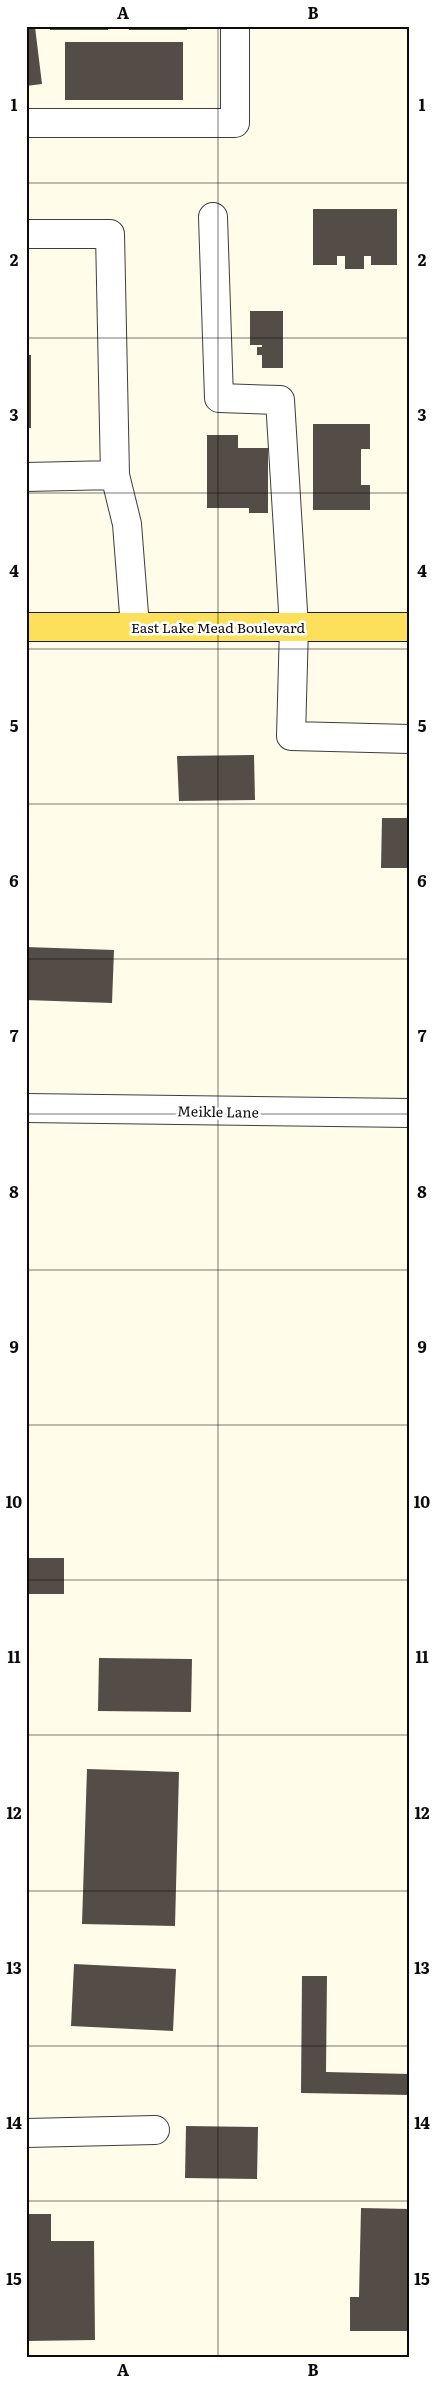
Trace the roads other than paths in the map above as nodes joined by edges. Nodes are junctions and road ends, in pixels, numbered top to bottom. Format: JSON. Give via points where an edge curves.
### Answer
{"nodes":[{"id":1,"x":235,"y":26,"type":"edge"},
{"id":2,"x":26,"y":123,"type":"edge"},
{"id":3,"x":213,"y":217,"type":"dead end"},
{"id":4,"x":26,"y":234,"type":"edge"},
{"id":5,"x":115,"y":475,"type":"junction"},
{"id":6,"x":26,"y":477,"type":"edge"},
{"id":7,"x":26,"y":627,"type":"edge"},
{"id":8,"x":135,"y":627,"type":"junction"},
{"id":9,"x":294,"y":627,"type":"junction"},
{"id":10,"x":410,"y":627,"type":"edge"},
{"id":11,"x":410,"y":739,"type":"edge"},
{"id":12,"x":26,"y":1108,"type":"edge"},
{"id":13,"x":410,"y":1113,"type":"edge"},
{"id":14,"x":155,"y":2130,"type":"dead end"},
{"id":15,"x":26,"y":2133,"type":"edge"}],
"edges":[{"from":1,"to":2,"type":"street","via":[[235,123]]},
{"from":3,"to":9,"type":"street","via":[[219,398],[280,400]]},
{"from":4,"to":5,"type":"street","via":[[110,234]]},
{"from":5,"to":6,"type":"street"},
{"from":5,"to":8,"type":"street","via":[[127,524]]},
{"from":7,"to":8,"type":"main road","name":"East Lake Mead Boulevard"},
{"from":8,"to":9,"type":"main road","name":"East Lake Mead Boulevard"},
{"from":9,"to":10,"type":"main road","name":"East Lake Mead Boulevard"},
{"from":9,"to":11,"type":"street","via":[[291,736]]},
{"from":12,"to":13,"type":"street","name":"Meikle Lane"},
{"from":14,"to":15,"type":"street"}]}
